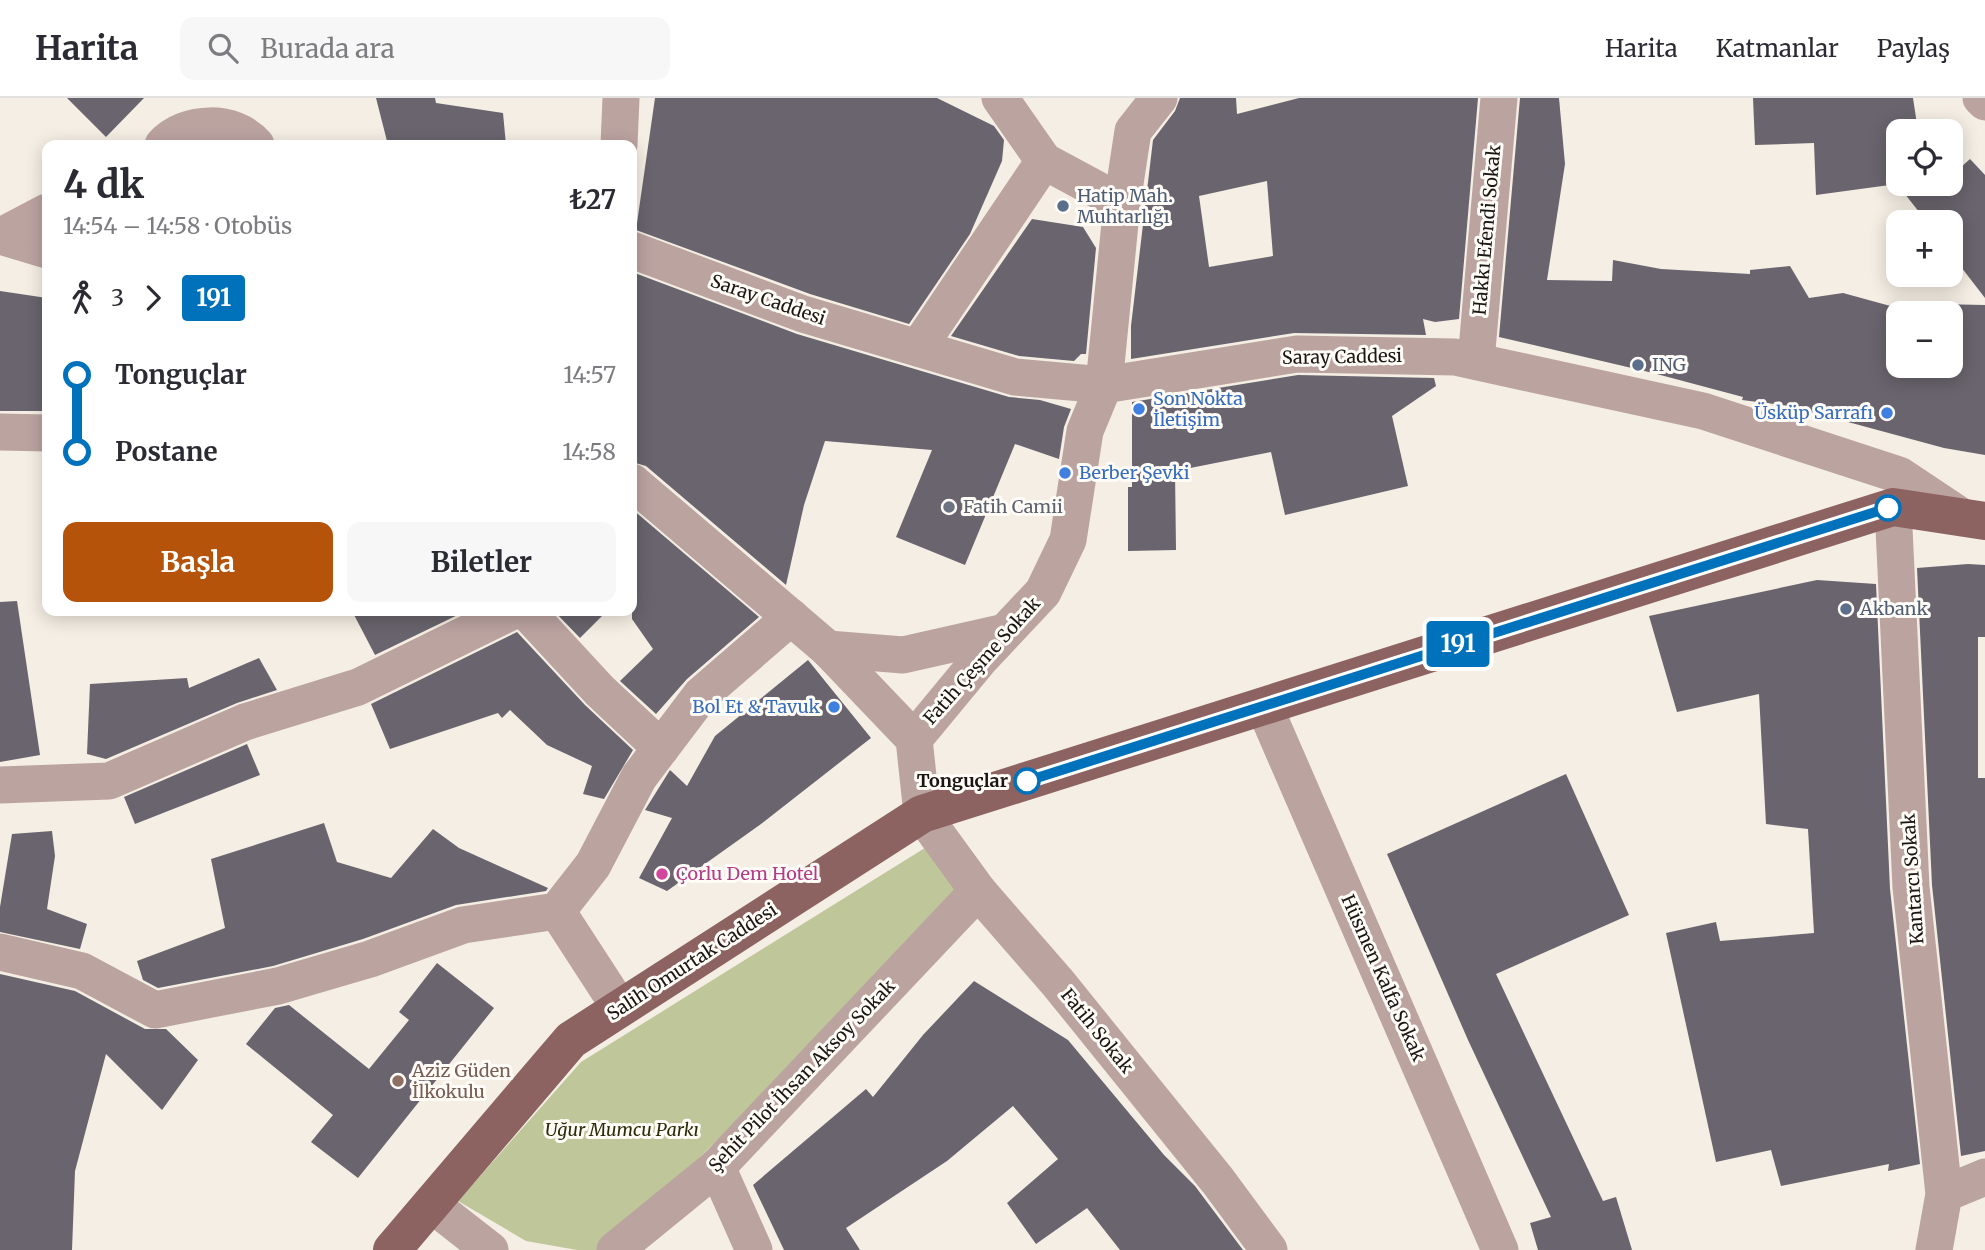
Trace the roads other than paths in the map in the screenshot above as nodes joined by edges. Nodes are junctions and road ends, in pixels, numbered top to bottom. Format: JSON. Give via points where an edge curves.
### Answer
{"nodes":[{"id":1,"x":621,"y":98,"type":"edge"},
{"id":2,"x":1000,"y":98,"type":"edge"},
{"id":3,"x":1159,"y":98,"type":"edge"},
{"id":4,"x":1499,"y":98,"type":"edge"},
{"id":5,"x":1981,"y":98,"type":"edge"},
{"id":6,"x":1985,"y":102,"type":"edge"},
{"id":7,"x":236,"y":124,"type":"edge"},
{"id":8,"x":171,"y":140,"type":"edge"},
{"id":9,"x":619,"y":140,"type":"edge"},
{"id":10,"x":1044,"y":161,"type":"junction"},
{"id":11,"x":1122,"y":203,"type":"junction"},
{"id":12,"x":42,"y":215,"type":"edge"},
{"id":13,"x":1,"y":236,"type":"edge"},
{"id":14,"x":42,"y":248,"type":"edge"},
{"id":15,"x":637,"y":252,"type":"edge"},
{"id":16,"x":918,"y":348,"type":"junction"},
{"id":17,"x":1476,"y":362,"type":"junction"},
{"id":18,"x":1104,"y":385,"type":"junction"},
{"id":19,"x":0,"y":432,"type":"edge"},
{"id":20,"x":42,"y":433,"type":"edge"},
{"id":21,"x":637,"y":486,"type":"edge"},
{"id":22,"x":1893,"y":507,"type":"junction"},
{"id":23,"x":1973,"y":519,"type":"edge"},
{"id":24,"x":503,"y":616,"type":"edge"},
{"id":25,"x":531,"y":616,"type":"edge"},
{"id":26,"x":791,"y":617,"type":"junction"},
{"id":27,"x":1005,"y":632,"type":"junction"},
{"id":28,"x":828,"y":649,"type":"junction"},
{"id":29,"x":1264,"y":706,"type":"junction"},
{"id":30,"x":914,"y":739,"type":"junction"},
{"id":31,"x":661,"y":748,"type":"junction"},
{"id":32,"x":0,"y":785,"type":"edge"},
{"id":33,"x":922,"y":814,"type":"junction"},
{"id":34,"x":978,"y":891,"type":"junction"},
{"id":35,"x":557,"y":911,"type":"junction"},
{"id":36,"x":0,"y":952,"type":"edge"},
{"id":37,"x":620,"y":1008,"type":"junction"},
{"id":38,"x":717,"y":1167,"type":"junction"},
{"id":39,"x":1985,"y":1177,"type":"edge"},
{"id":40,"x":1944,"y":1194,"type":"junction"},
{"id":41,"x":431,"y":1204,"type":"junction"},
{"id":42,"x":474,"y":1244,"type":"edge"},
{"id":43,"x":392,"y":1250,"type":"edge"},
{"id":44,"x":615,"y":1250,"type":"edge"},
{"id":45,"x":754,"y":1250,"type":"edge"},
{"id":46,"x":1269,"y":1250,"type":"edge"},
{"id":47,"x":1500,"y":1250,"type":"edge"},
{"id":48,"x":1934,"y":1250,"type":"edge"}],
"edges":[{"from":1,"to":9,"type":"street"},
{"from":2,"to":10,"type":"street"},
{"from":3,"to":11,"type":"street","name":"Fatih Çeşme Sokak","via":[[1133,131]]},
{"from":4,"to":17,"type":"street","name":"Hakkı Efendi Sokak"},
{"from":5,"to":6,"type":"street"},
{"from":7,"to":8,"type":"street","via":[[189,129]]},
{"from":10,"to":11,"type":"street"},
{"from":10,"to":16,"type":"street"},
{"from":11,"to":18,"type":"street","name":"Fatih Çeşme Sokak"},
{"from":12,"to":13,"type":"street"},
{"from":13,"to":14,"type":"street"},
{"from":15,"to":16,"type":"street","name":"Saray Caddesi","via":[[803,314]]},
{"from":16,"to":18,"type":"street","name":"Saray Caddesi","via":[[1014,377]]},
{"from":17,"to":18,"type":"street","name":"Saray Caddesi","via":[[1455,357],[1297,354]]},
{"from":17,"to":23,"type":"street","name":"Saray Caddesi","via":[[1716,415],[1899,475]]},
{"from":18,"to":27,"type":"street","name":"Fatih Çeşme Sokak","via":[[1085,430],[1068,540],[1043,592]]},
{"from":19,"to":20,"type":"street"},
{"from":21,"to":26,"type":"street"},
{"from":22,"to":23,"type":"main road","name":"Salih Omurtak Caddesi"},
{"from":22,"to":29,"type":"main road","name":"Salih Omurtak Caddesi"},
{"from":22,"to":40,"type":"street","name":"Kantarcı Sokak","via":[[1911,887]]},
{"from":24,"to":32,"type":"street","via":[[358,687],[246,722],[108,780]]},
{"from":25,"to":31,"type":"street"},
{"from":26,"to":28,"type":"street"},
{"from":26,"to":31,"type":"street","via":[[701,695]]},
{"from":27,"to":28,"type":"street","via":[[903,655]]},
{"from":27,"to":30,"type":"street","name":"Fatih Çeşme Sokak"},
{"from":28,"to":30,"type":"street"},
{"from":29,"to":33,"type":"main road","name":"Salih Omurtak Caddesi"},
{"from":29,"to":47,"type":"street","name":"Hüsmen Kalfa Sokak"},
{"from":30,"to":33,"type":"street"},
{"from":31,"to":35,"type":"street","via":[[639,778],[593,865]]},
{"from":33,"to":34,"type":"street","name":"Fatih Sokak"},
{"from":33,"to":37,"type":"main road","name":"Salih Omurtak Caddesi"},
{"from":34,"to":38,"type":"street","name":"Şehit Pilot İhsan Aksoy Sokak"},
{"from":34,"to":46,"type":"street","name":"Fatih Sokak","via":[[1066,993]]},
{"from":35,"to":36,"type":"street","via":[[463,925],[278,986],[155,1010],[82,971]]},
{"from":35,"to":37,"type":"street"},
{"from":37,"to":41,"type":"main road","name":"Salih Omurtak Caddesi","via":[[571,1040]]},
{"from":38,"to":44,"type":"street","name":"Şehit Pilot İhsan Aksoy Sokak"},
{"from":38,"to":45,"type":"street"},
{"from":39,"to":40,"type":"street"},
{"from":40,"to":48,"type":"street","name":"Kantarcı Sokak"},
{"from":41,"to":42,"type":"street"},
{"from":41,"to":43,"type":"main road","name":"Salih Omurtak Caddesi"}]}
